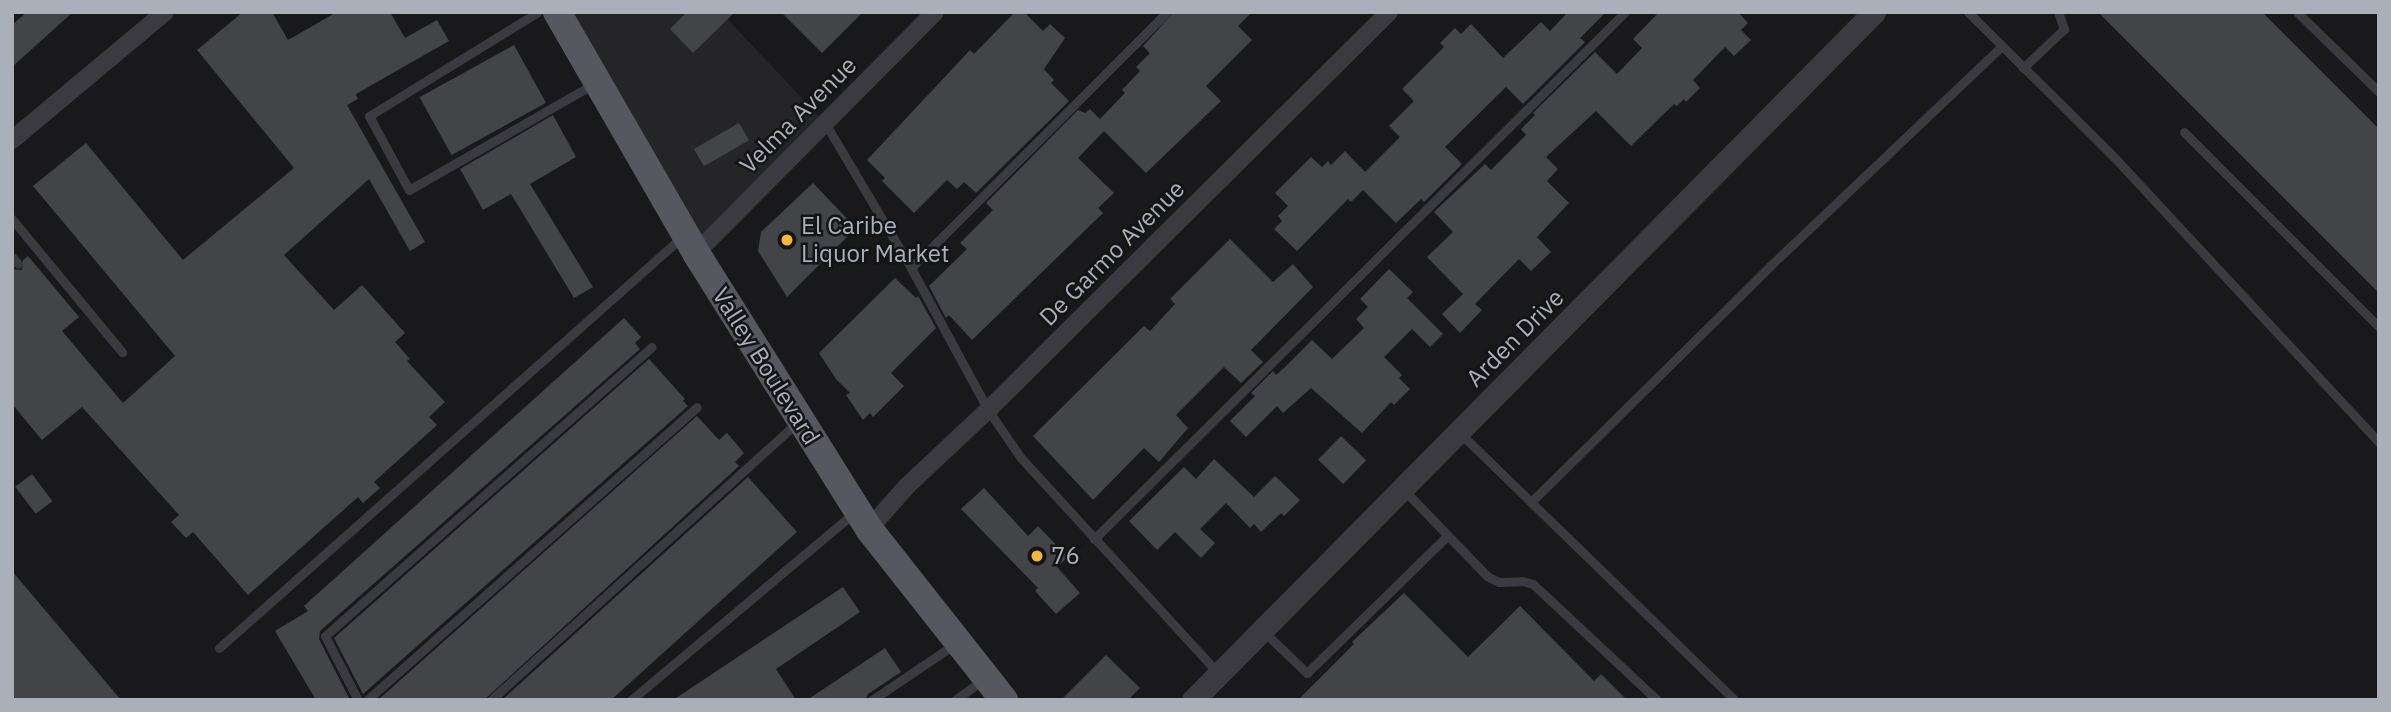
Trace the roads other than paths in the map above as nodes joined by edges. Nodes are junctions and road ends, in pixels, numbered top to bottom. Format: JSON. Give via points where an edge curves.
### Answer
{"nodes":[{"id":1,"x":165,"y":12,"type":"edge"},
{"id":2,"x":538,"y":12,"type":"edge"},
{"id":3,"x":557,"y":12,"type":"edge"},
{"id":4,"x":935,"y":12,"type":"edge"},
{"id":5,"x":1167,"y":12,"type":"edge"},
{"id":6,"x":1389,"y":12,"type":"edge"},
{"id":7,"x":1625,"y":12,"type":"edge"},
{"id":8,"x":1874,"y":12,"type":"edge"},
{"id":9,"x":1968,"y":12,"type":"edge"},
{"id":10,"x":2058,"y":12,"type":"edge"},
{"id":11,"x":2297,"y":12,"type":"edge"},
{"id":12,"x":2002,"y":46,"type":"junction"},
{"id":13,"x":2024,"y":68,"type":"junction"},
{"id":14,"x":597,"y":82,"type":"junction"},
{"id":15,"x":2379,"y":92,"type":"edge"},
{"id":16,"x":825,"y":123,"type":"junction"},
{"id":17,"x":2184,"y":132,"type":"dead end"},
{"id":18,"x":12,"y":139,"type":"edge"},
{"id":19,"x":12,"y":219,"type":"edge"},
{"id":20,"x":690,"y":244,"type":"junction"},
{"id":21,"x":911,"y":268,"type":"junction"},
{"id":22,"x":2379,"y":327,"type":"edge"},
{"id":23,"x":652,"y":347,"type":"dead end"},
{"id":24,"x":122,"y":352,"type":"dead end"},
{"id":25,"x":697,"y":407,"type":"dead end"},
{"id":26,"x":988,"y":410,"type":"junction"},
{"id":27,"x":800,"y":420,"type":"junction"},
{"id":28,"x":1459,"y":432,"type":"junction"},
{"id":29,"x":2379,"y":442,"type":"edge"},
{"id":30,"x":1403,"y":488,"type":"junction"},
{"id":31,"x":1531,"y":502,"type":"junction"},
{"id":32,"x":863,"y":519,"type":"junction"},
{"id":33,"x":1448,"y":535,"type":"junction"},
{"id":34,"x":1094,"y":539,"type":"junction"},
{"id":35,"x":1262,"y":630,"type":"junction"},
{"id":36,"x":957,"y":643,"type":"junction"},
{"id":37,"x":219,"y":648,"type":"dead end"},
{"id":38,"x":1219,"y":674,"type":"junction"},
{"id":39,"x":986,"y":678,"type":"junction"},
{"id":40,"x":358,"y":700,"type":"edge"},
{"id":41,"x":367,"y":700,"type":"edge"},
{"id":42,"x":491,"y":700,"type":"edge"},
{"id":43,"x":631,"y":700,"type":"edge"},
{"id":44,"x":872,"y":700,"type":"edge"},
{"id":45,"x":955,"y":700,"type":"edge"},
{"id":46,"x":1004,"y":700,"type":"edge"},
{"id":47,"x":1193,"y":700,"type":"edge"},
{"id":48,"x":1657,"y":700,"type":"edge"},
{"id":49,"x":1735,"y":700,"type":"edge"}],
"edges":[{"from":1,"to":18,"type":"street"},
{"from":2,"to":14,"type":"lane","via":[[369,116],[409,190]]},
{"from":3,"to":14,"type":"main road","name":"Valley Boulevard"},
{"from":4,"to":16,"type":"street","name":"Velma Avenue"},
{"from":5,"to":21,"type":"lane"},
{"from":6,"to":26,"type":"street","name":"De Garmo Avenue"},
{"from":7,"to":34,"type":"lane"},
{"from":8,"to":28,"type":"street","name":"Arden Drive"},
{"from":9,"to":12,"type":"lane"},
{"from":10,"to":13,"type":"lane","via":[[2064,29]]},
{"from":11,"to":15,"type":"lane"},
{"from":12,"to":13,"type":"lane"},
{"from":12,"to":31,"type":"lane"},
{"from":13,"to":29,"type":"lane","via":[[2113,156]]},
{"from":14,"to":20,"type":"main road","name":"Valley Boulevard"},
{"from":16,"to":20,"type":"street","name":"Velma Avenue"},
{"from":16,"to":21,"type":"lane"},
{"from":17,"to":22,"type":"lane"},
{"from":19,"to":24,"type":"lane"},
{"from":20,"to":27,"type":"main road","name":"Valley Boulevard"},
{"from":20,"to":37,"type":"lane"},
{"from":21,"to":26,"type":"lane"},
{"from":23,"to":40,"type":"lane","via":[[325,636]]},
{"from":25,"to":41,"type":"lane"},
{"from":26,"to":32,"type":"street","name":"De Garmo Avenue"},
{"from":26,"to":34,"type":"lane","via":[[1021,458]]},
{"from":27,"to":32,"type":"main road","name":"Valley Boulevard"},
{"from":27,"to":42,"type":"lane"},
{"from":28,"to":30,"type":"street","name":"Arden Drive"},
{"from":28,"to":31,"type":"lane"},
{"from":30,"to":33,"type":"lane"},
{"from":30,"to":35,"type":"street","name":"Arden Drive"},
{"from":31,"to":49,"type":"lane"},
{"from":32,"to":36,"type":"main road","name":"Valley Boulevard"},
{"from":32,"to":43,"type":"lane"},
{"from":33,"to":35,"type":"lane","via":[[1307,673]]},
{"from":33,"to":48,"type":"lane","via":[[1487,576],[1499,582],[1533,584]]},
{"from":34,"to":38,"type":"lane"},
{"from":35,"to":38,"type":"street","name":"Arden Drive"},
{"from":36,"to":39,"type":"main road","name":"Valley Boulevard"},
{"from":36,"to":44,"type":"lane"},
{"from":38,"to":47,"type":"street","name":"Arden Drive"},
{"from":39,"to":45,"type":"lane"},
{"from":39,"to":46,"type":"main road","name":"Valley Boulevard"}]}
